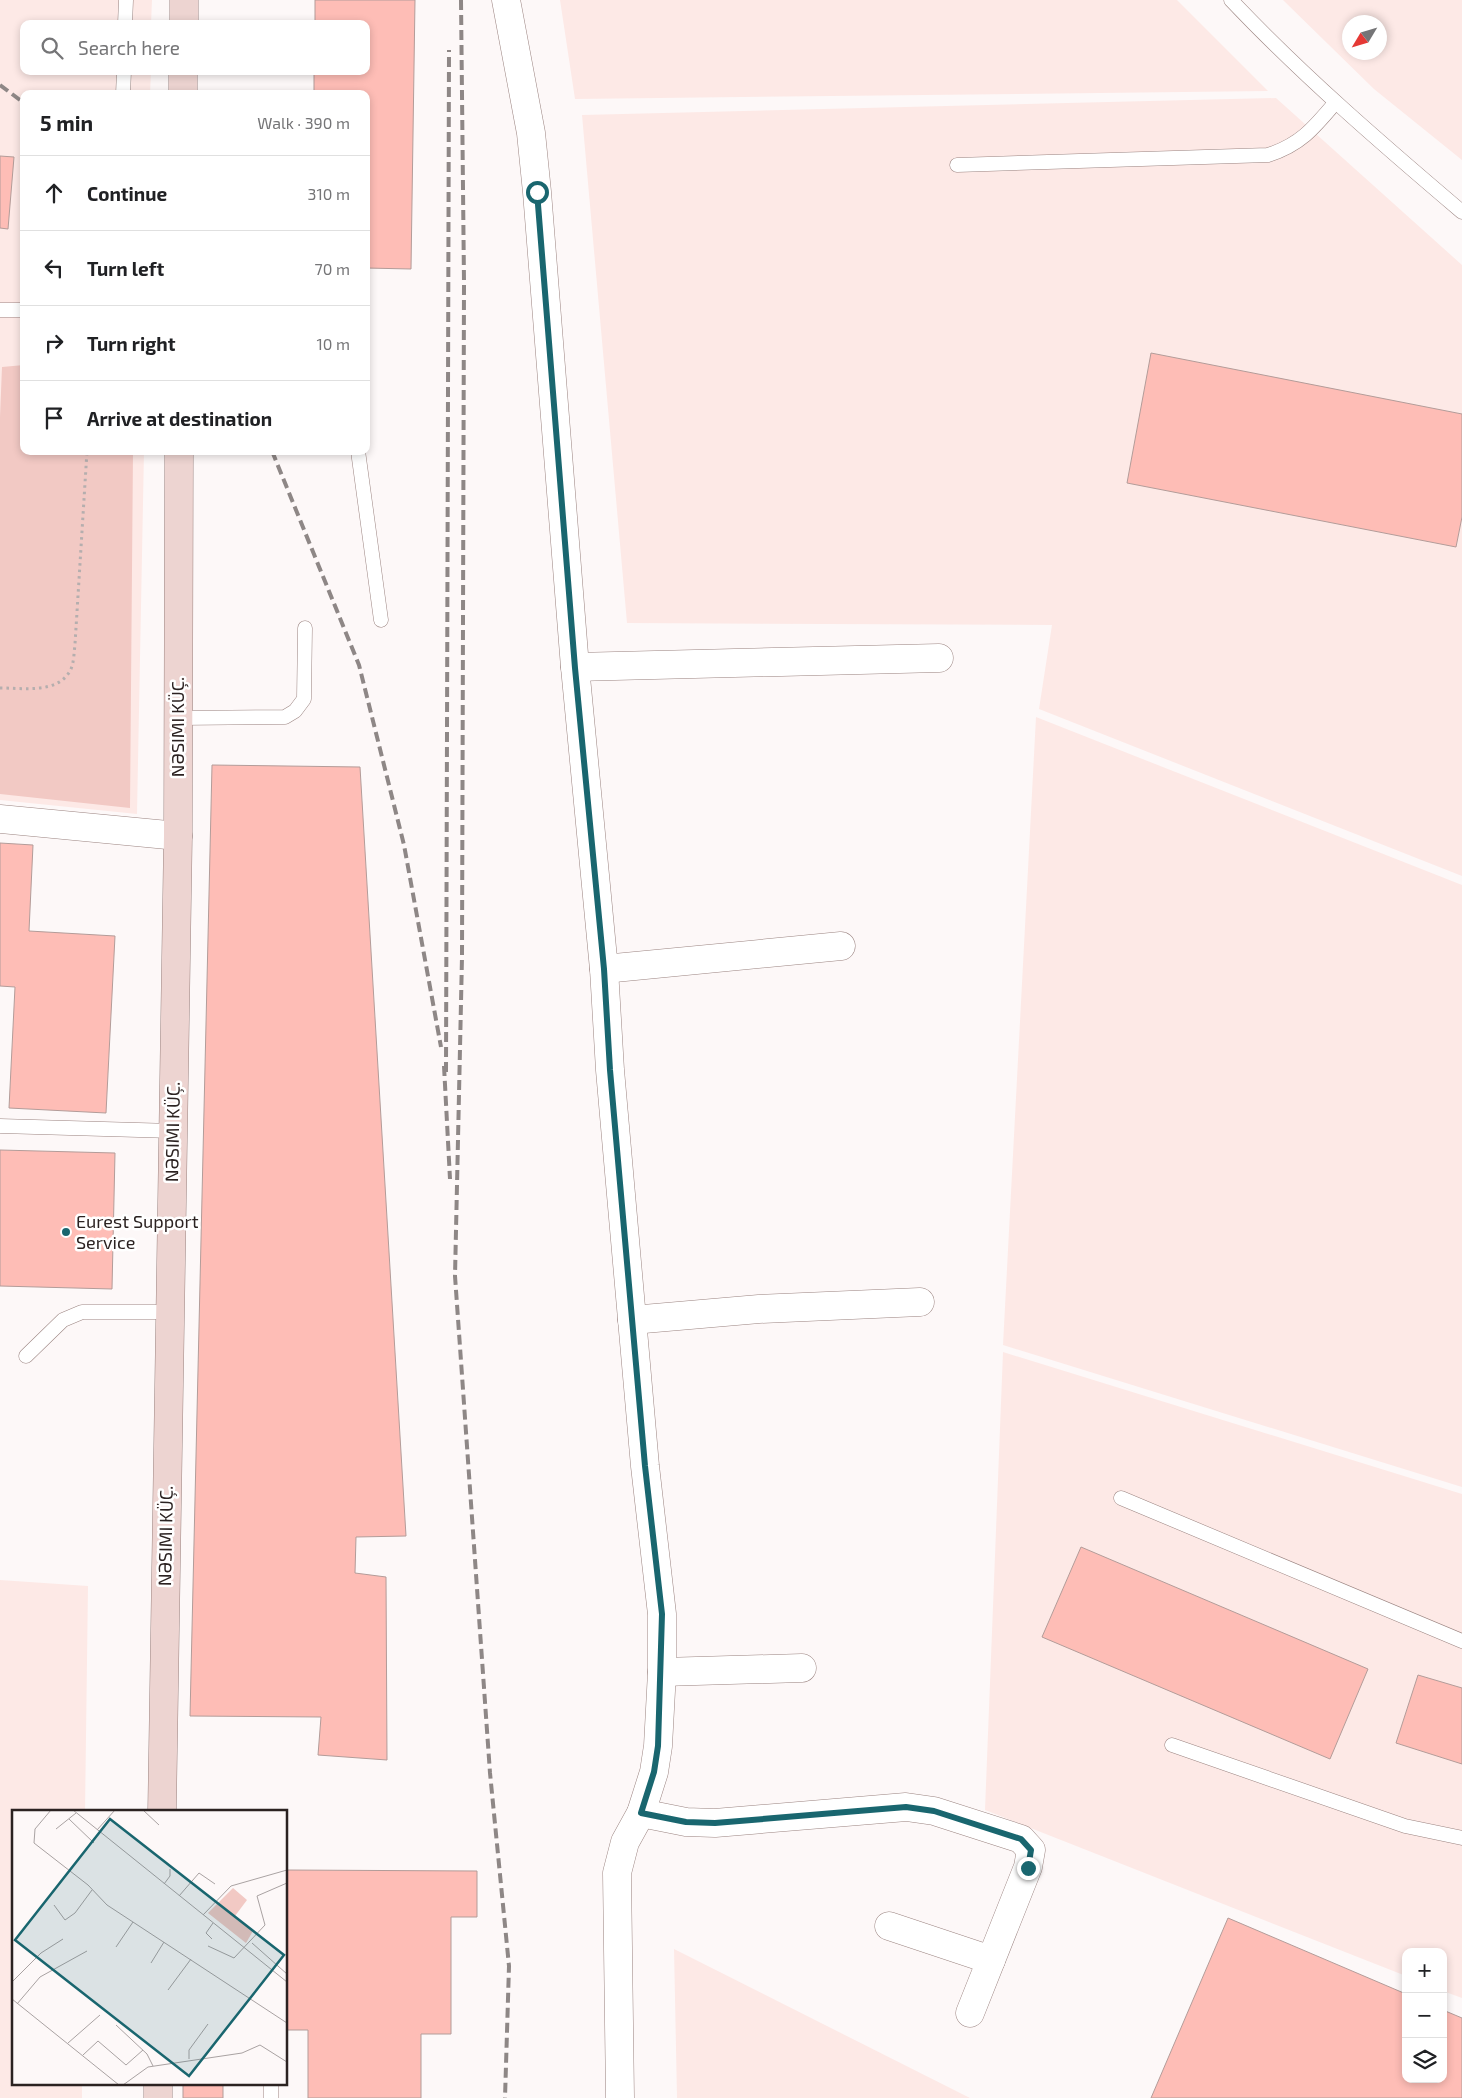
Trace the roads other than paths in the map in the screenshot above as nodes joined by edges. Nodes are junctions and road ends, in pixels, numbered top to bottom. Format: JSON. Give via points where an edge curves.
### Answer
{"nodes":[{"id":1,"x":126,"y":0,"type":"edge"},
{"id":2,"x":184,"y":0,"type":"edge"},
{"id":3,"x":506,"y":0,"type":"edge"},
{"id":4,"x":1231,"y":0,"type":"edge"},
{"id":5,"x":125,"y":20,"type":"edge"},
{"id":6,"x":184,"y":20,"type":"edge"},
{"id":7,"x":124,"y":75,"type":"edge"},
{"id":8,"x":183,"y":75,"type":"edge"},
{"id":9,"x":123,"y":90,"type":"edge"},
{"id":10,"x":183,"y":90,"type":"edge"},
{"id":11,"x":1335,"y":103,"type":"junction"},
{"id":12,"x":957,"y":165,"type":"dead end"},
{"id":13,"x":1462,"y":212,"type":"edge"},
{"id":14,"x":0,"y":310,"type":"edge"},
{"id":15,"x":20,"y":310,"type":"edge"},
{"id":16,"x":179,"y":455,"type":"edge"},
{"id":17,"x":359,"y":455,"type":"edge"},
{"id":18,"x":381,"y":620,"type":"dead end"},
{"id":19,"x":305,"y":628,"type":"dead end"},
{"id":20,"x":940,"y":658,"type":"dead end"},
{"id":21,"x":575,"y":668,"type":"junction"},
{"id":22,"x":178,"y":718,"type":"junction"},
{"id":23,"x":0,"y":819,"type":"edge"},
{"id":24,"x":178,"y":836,"type":"junction"},
{"id":25,"x":841,"y":946,"type":"dead end"},
{"id":26,"x":604,"y":969,"type":"junction"},
{"id":27,"x":0,"y":1126,"type":"edge"},
{"id":28,"x":173,"y":1131,"type":"junction"},
{"id":29,"x":920,"y":1302,"type":"dead end"},
{"id":30,"x":170,"y":1312,"type":"junction"},
{"id":31,"x":632,"y":1320,"type":"junction"},
{"id":32,"x":26,"y":1356,"type":"dead end"},
{"id":33,"x":1121,"y":1498,"type":"dead end"},
{"id":34,"x":1462,"y":1640,"type":"edge"},
{"id":35,"x":802,"y":1668,"type":"dead end"},
{"id":36,"x":662,"y":1672,"type":"junction"},
{"id":37,"x":1172,"y":1745,"type":"dead end"},
{"id":38,"x":162,"y":1810,"type":"edge"},
{"id":39,"x":641,"y":1813,"type":"junction"},
{"id":40,"x":1462,"y":1838,"type":"edge"},
{"id":41,"x":889,"y":1926,"type":"dead end"},
{"id":42,"x":991,"y":1960,"type":"junction"},
{"id":43,"x":970,"y":2013,"type":"dead end"},
{"id":44,"x":620,"y":2098,"type":"edge"}],
"edges":[{"from":1,"to":5,"type":"lane"},
{"from":2,"to":6,"type":"street"},
{"from":3,"to":21,"type":"street","via":[[532,143]]},
{"from":4,"to":11,"type":"lane"},
{"from":7,"to":9,"type":"lane"},
{"from":8,"to":10,"type":"street"},
{"from":11,"to":12,"type":"lane","via":[[1311,132],[1287,149],[1268,156]]},
{"from":11,"to":13,"type":"lane"},
{"from":14,"to":15,"type":"lane"},
{"from":16,"to":22,"type":"street","name":"NƏSIMI KÜÇ."},
{"from":17,"to":18,"type":"lane"},
{"from":19,"to":22,"type":"lane","via":[[304,699],[295,711],[285,717]]},
{"from":20,"to":21,"type":"street"},
{"from":21,"to":26,"type":"street"},
{"from":22,"to":24,"type":"street","name":"NƏSIMI KÜÇ."},
{"from":23,"to":24,"type":"street"},
{"from":24,"to":28,"type":"street","name":"NƏSIMI KÜÇ."},
{"from":25,"to":26,"type":"street"},
{"from":26,"to":31,"type":"street"},
{"from":27,"to":28,"type":"lane"},
{"from":28,"to":30,"type":"street","name":"NƏSIMI KÜÇ."},
{"from":29,"to":31,"type":"street","via":[[760,1309]]},
{"from":30,"to":32,"type":"lane","via":[[82,1312],[63,1320]]},
{"from":30,"to":38,"type":"street","name":"NƏSIMI KÜÇ."},
{"from":31,"to":36,"type":"street","via":[[662,1614]]},
{"from":33,"to":34,"type":"lane"},
{"from":35,"to":36,"type":"street"},
{"from":36,"to":39,"type":"street","via":[[658,1746],[654,1772]]},
{"from":37,"to":40,"type":"lane","via":[[1405,1826]]},
{"from":39,"to":42,"type":"street","via":[[686,1822],[715,1823],[906,1807],[934,1811],[1021,1839],[1031,1850],[1028,1868]]},
{"from":39,"to":44,"type":"street","via":[[625,1842],[617,1873]]},
{"from":41,"to":42,"type":"street"},
{"from":42,"to":43,"type":"street"}]}
